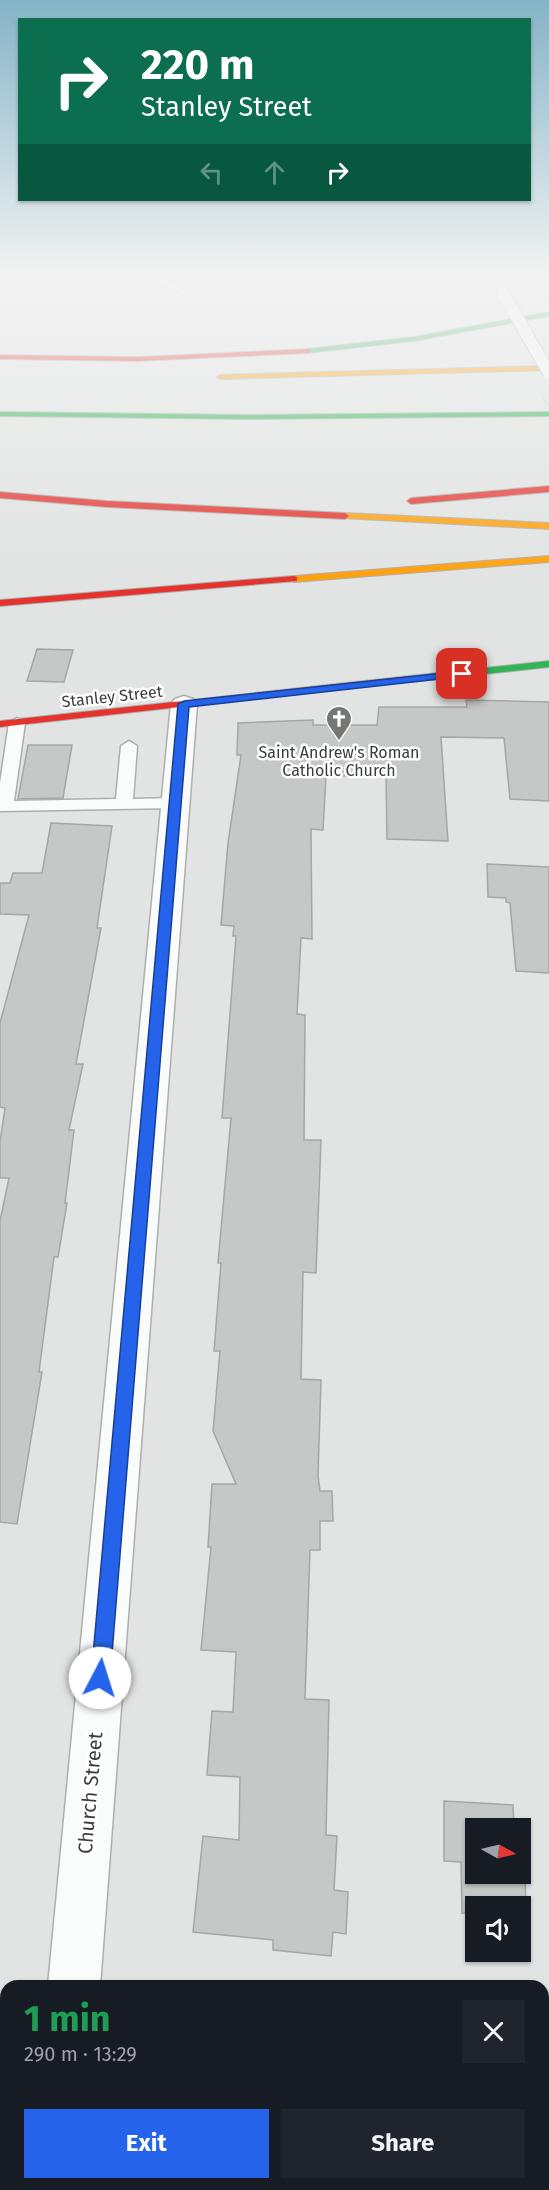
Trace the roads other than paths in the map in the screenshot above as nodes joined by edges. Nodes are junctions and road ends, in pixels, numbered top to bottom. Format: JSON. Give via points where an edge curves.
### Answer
{"nodes":[{"id":1,"x":0,"y":414,"type":"edge"},
{"id":2,"x":549,"y":414,"type":"edge"},
{"id":3,"x":549,"y":489,"type":"edge"},
{"id":4,"x":0,"y":495,"type":"edge"},
{"id":5,"x":393,"y":502,"type":"dead end"},
{"id":6,"x":372,"y":503,"type":"dead end"},
{"id":7,"x":206,"y":508,"type":"junction"},
{"id":8,"x":549,"y":526,"type":"edge"},
{"id":9,"x":549,"y":559,"type":"edge"},
{"id":10,"x":0,"y":603,"type":"edge"},
{"id":11,"x":549,"y":664,"type":"edge"},
{"id":12,"x":184,"y":704,"type":"junction"},
{"id":13,"x":9,"y":723,"type":"edge"},
{"id":14,"x":129,"y":746,"type":"dead end"},
{"id":15,"x":175,"y":803,"type":"junction"},
{"id":16,"x":124,"y":804,"type":"junction"},
{"id":17,"x":75,"y":1980,"type":"edge"}],
"edges":[{"from":1,"to":2,"type":"main road"},
{"from":3,"to":5,"type":"main road"},
{"from":4,"to":7,"type":"main road"},
{"from":6,"to":7,"type":"main road"},
{"from":7,"to":8,"type":"main road"},
{"from":9,"to":10,"type":"main road"},
{"from":11,"to":12,"type":"main road","name":"Stanley Street"},
{"from":12,"to":13,"type":"main road","name":"Stanley Street"},
{"from":12,"to":15,"type":"street","name":"Church Street"},
{"from":13,"to":16,"type":"lane","via":[[5,807]]},
{"from":14,"to":16,"type":"lane"},
{"from":15,"to":16,"type":"lane"},
{"from":15,"to":17,"type":"street","name":"Church Street"}]}
